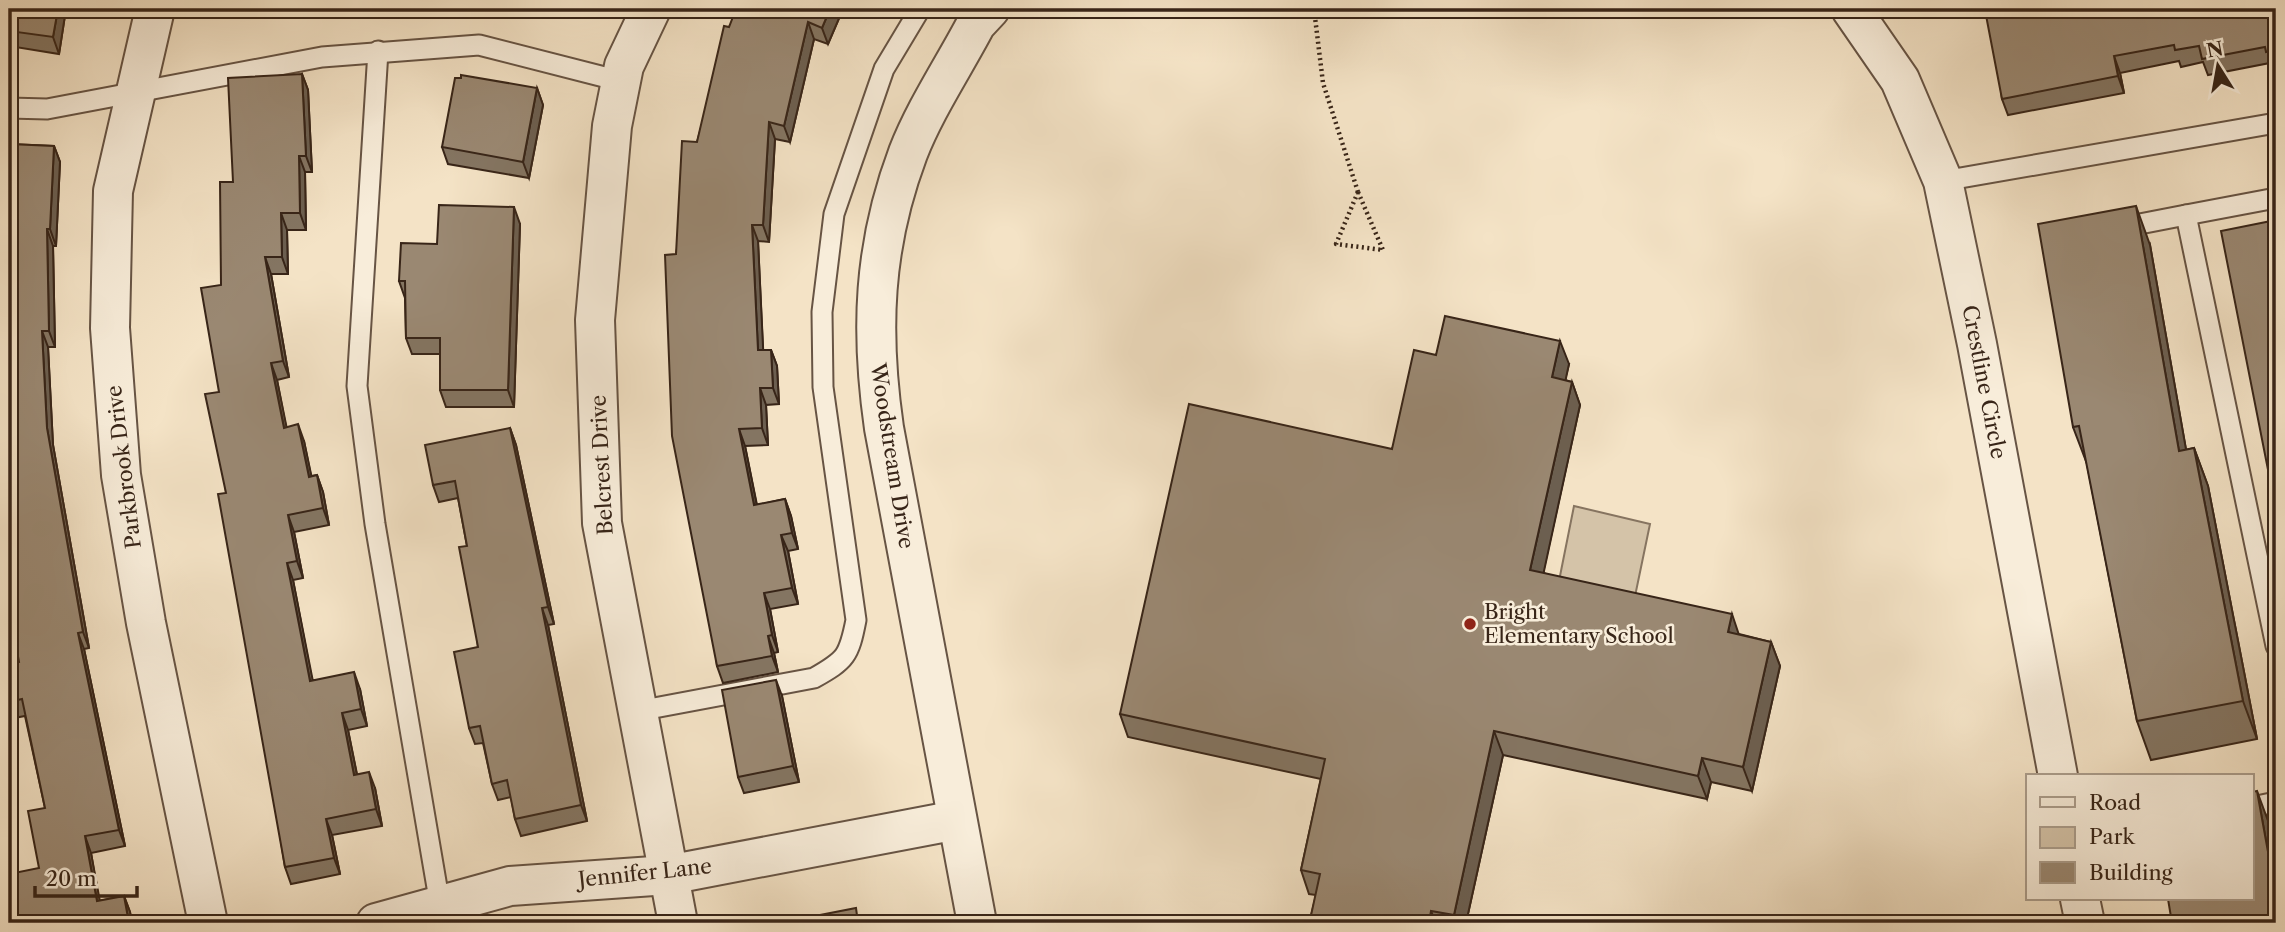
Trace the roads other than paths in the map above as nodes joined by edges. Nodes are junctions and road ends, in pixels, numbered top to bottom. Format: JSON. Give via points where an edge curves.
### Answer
{"nodes":[{"id":1,"x":155,"y":9,"type":"edge"},
{"id":2,"x":651,"y":9,"type":"edge"},
{"id":3,"x":920,"y":9,"type":"edge"},
{"id":4,"x":990,"y":9,"type":"edge"},
{"id":5,"x":1851,"y":9,"type":"edge"},
{"id":6,"x":378,"y":51,"type":"junction"},
{"id":7,"x":620,"y":82,"type":"junction"},
{"id":8,"x":136,"y":91,"type":"junction"},
{"id":9,"x":9,"y":108,"type":"edge"},
{"id":10,"x":2276,"y":123,"type":"edge"},
{"id":11,"x":1943,"y":181,"type":"junction"},
{"id":12,"x":2276,"y":198,"type":"edge"},
{"id":13,"x":2186,"y":215,"type":"junction"},
{"id":14,"x":2106,"y":230,"type":"edge"},
{"id":15,"x":2272,"y":603,"type":"edge"},
{"id":16,"x":2276,"y":646,"type":"edge"},
{"id":17,"x":638,"y":711,"type":"junction"},
{"id":18,"x":2058,"y":774,"type":"edge"},
{"id":19,"x":2276,"y":802,"type":"edge"},
{"id":20,"x":2254,"y":807,"type":"edge"},
{"id":21,"x":957,"y":820,"type":"junction"},
{"id":22,"x":668,"y":875,"type":"junction"},
{"id":23,"x":2080,"y":900,"type":"edge"},
{"id":24,"x":440,"y":905,"type":"junction"},
{"id":25,"x":208,"y":923,"type":"edge"},
{"id":26,"x":376,"y":923,"type":"edge"},
{"id":27,"x":678,"y":923,"type":"edge"},
{"id":28,"x":976,"y":923,"type":"edge"},
{"id":29,"x":2085,"y":923,"type":"edge"}],
"edges":[{"from":1,"to":8,"type":"street","name":"Parkbrook Drive"},
{"from":2,"to":7,"type":"street","name":"Belcrest Drive"},
{"from":3,"to":17,"type":"lane","via":[[884,69],[834,214],[822,312],[824,387],[856,620],[850,652],[814,678]]},
{"from":4,"to":21,"type":"street","name":"Woodstream Drive","via":[[976,24],[908,152],[880,250],[875,334],[884,428]]},
{"from":5,"to":11,"type":"street","name":"Crestline Circle","via":[[1900,80]]},
{"from":6,"to":7,"type":"lane","via":[[479,46]]},
{"from":6,"to":8,"type":"lane"},
{"from":6,"to":24,"type":"lane","via":[[357,386],[375,524]]},
{"from":7,"to":17,"type":"street","name":"Belcrest Drive","via":[[612,126],[596,333],[602,523]]},
{"from":8,"to":9,"type":"lane","via":[[47,109]]},
{"from":8,"to":25,"type":"street","name":"Parkbrook Drive","via":[[113,191],[110,328],[121,475],[146,624]]},
{"from":10,"to":11,"type":"lane"},
{"from":11,"to":18,"type":"street","name":"Crestline Circle"},
{"from":12,"to":13,"type":"lane"},
{"from":13,"to":14,"type":"lane"},
{"from":13,"to":15,"type":"lane"},
{"from":15,"to":16,"type":"lane"},
{"from":17,"to":22,"type":"street","name":"Belcrest Drive"},
{"from":19,"to":20,"type":"lane"},
{"from":21,"to":22,"type":"street","name":"Jennifer Lane"},
{"from":21,"to":28,"type":"street","name":"Woodstream Drive"},
{"from":22,"to":24,"type":"street","name":"Jennifer Lane","via":[[510,886]]},
{"from":22,"to":27,"type":"street","name":"Belcrest Drive"},
{"from":23,"to":29,"type":"street"},
{"from":24,"to":26,"type":"street","name":"Jennifer Lane"}]}
